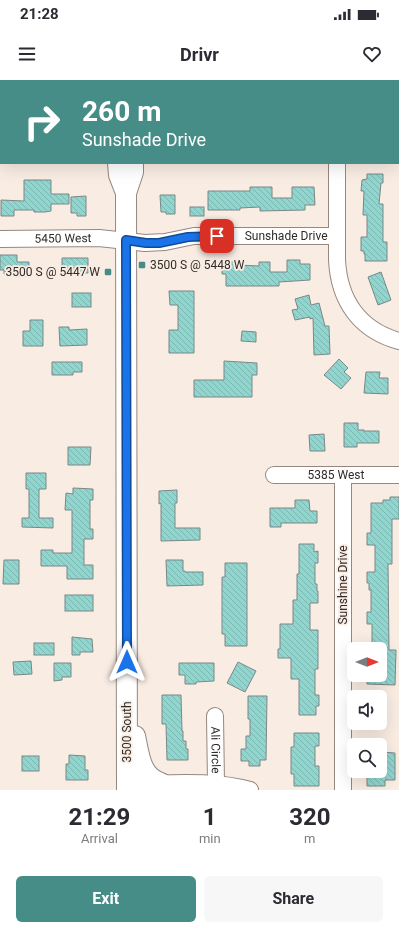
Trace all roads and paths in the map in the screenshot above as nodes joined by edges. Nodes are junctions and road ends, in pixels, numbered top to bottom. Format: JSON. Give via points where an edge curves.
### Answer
{"nodes":[{"id":1,"x":118,"y":164,"type":"edge"},
{"id":2,"x":133,"y":164,"type":"edge"},
{"id":3,"x":337,"y":164,"type":"edge"},
{"id":4,"x":126,"y":194,"type":"junction"},
{"id":5,"x":337,"y":236,"type":"junction"},
{"id":6,"x":0,"y":239,"type":"edge"},
{"id":7,"x":126,"y":240,"type":"junction"},
{"id":8,"x":399,"y":341,"type":"edge"},
{"id":9,"x":274,"y":475,"type":"dead end"},
{"id":10,"x":343,"y":475,"type":"junction"},
{"id":11,"x":399,"y":475,"type":"edge"},
{"id":12,"x":127,"y":703,"type":"junction"},
{"id":13,"x":215,"y":716,"type":"dead end"},
{"id":14,"x":161,"y":783,"type":"junction"},
{"id":15,"x":216,"y":784,"type":"junction"},
{"id":16,"x":127,"y":787,"type":"edge"},
{"id":17,"x":250,"y":790,"type":"edge"},
{"id":18,"x":344,"y":790,"type":"edge"}],
"edges":[{"from":1,"to":4,"type":"main road","name":"3500 South"},
{"from":2,"to":4,"type":"main road","name":"3500 South"},
{"from":3,"to":5,"type":"street"},
{"from":4,"to":7,"type":"main road","name":"3500 South"},
{"from":5,"to":7,"type":"street","name":"Sunshade Drive","via":[[202,236],[146,243]]},
{"from":5,"to":8,"type":"street","name":"Sunshade Drive","via":[[338,274],[346,299],[362,322]]},
{"from":6,"to":7,"type":"street","name":"5450 West"},
{"from":7,"to":12,"type":"main road","name":"3500 South"},
{"from":9,"to":10,"type":"street","name":"5385 West"},
{"from":10,"to":11,"type":"street","name":"5385 West"},
{"from":10,"to":18,"type":"street","name":"Sunshine Drive"},
{"from":12,"to":14,"type":"main road","via":[[144,770],[150,778]]},
{"from":12,"to":16,"type":"main road","name":"3500 South"},
{"from":13,"to":15,"type":"street","name":"Ali Circle"},
{"from":14,"to":15,"type":"street"},
{"from":14,"to":16,"type":"street"},
{"from":15,"to":17,"type":"street"}]}
